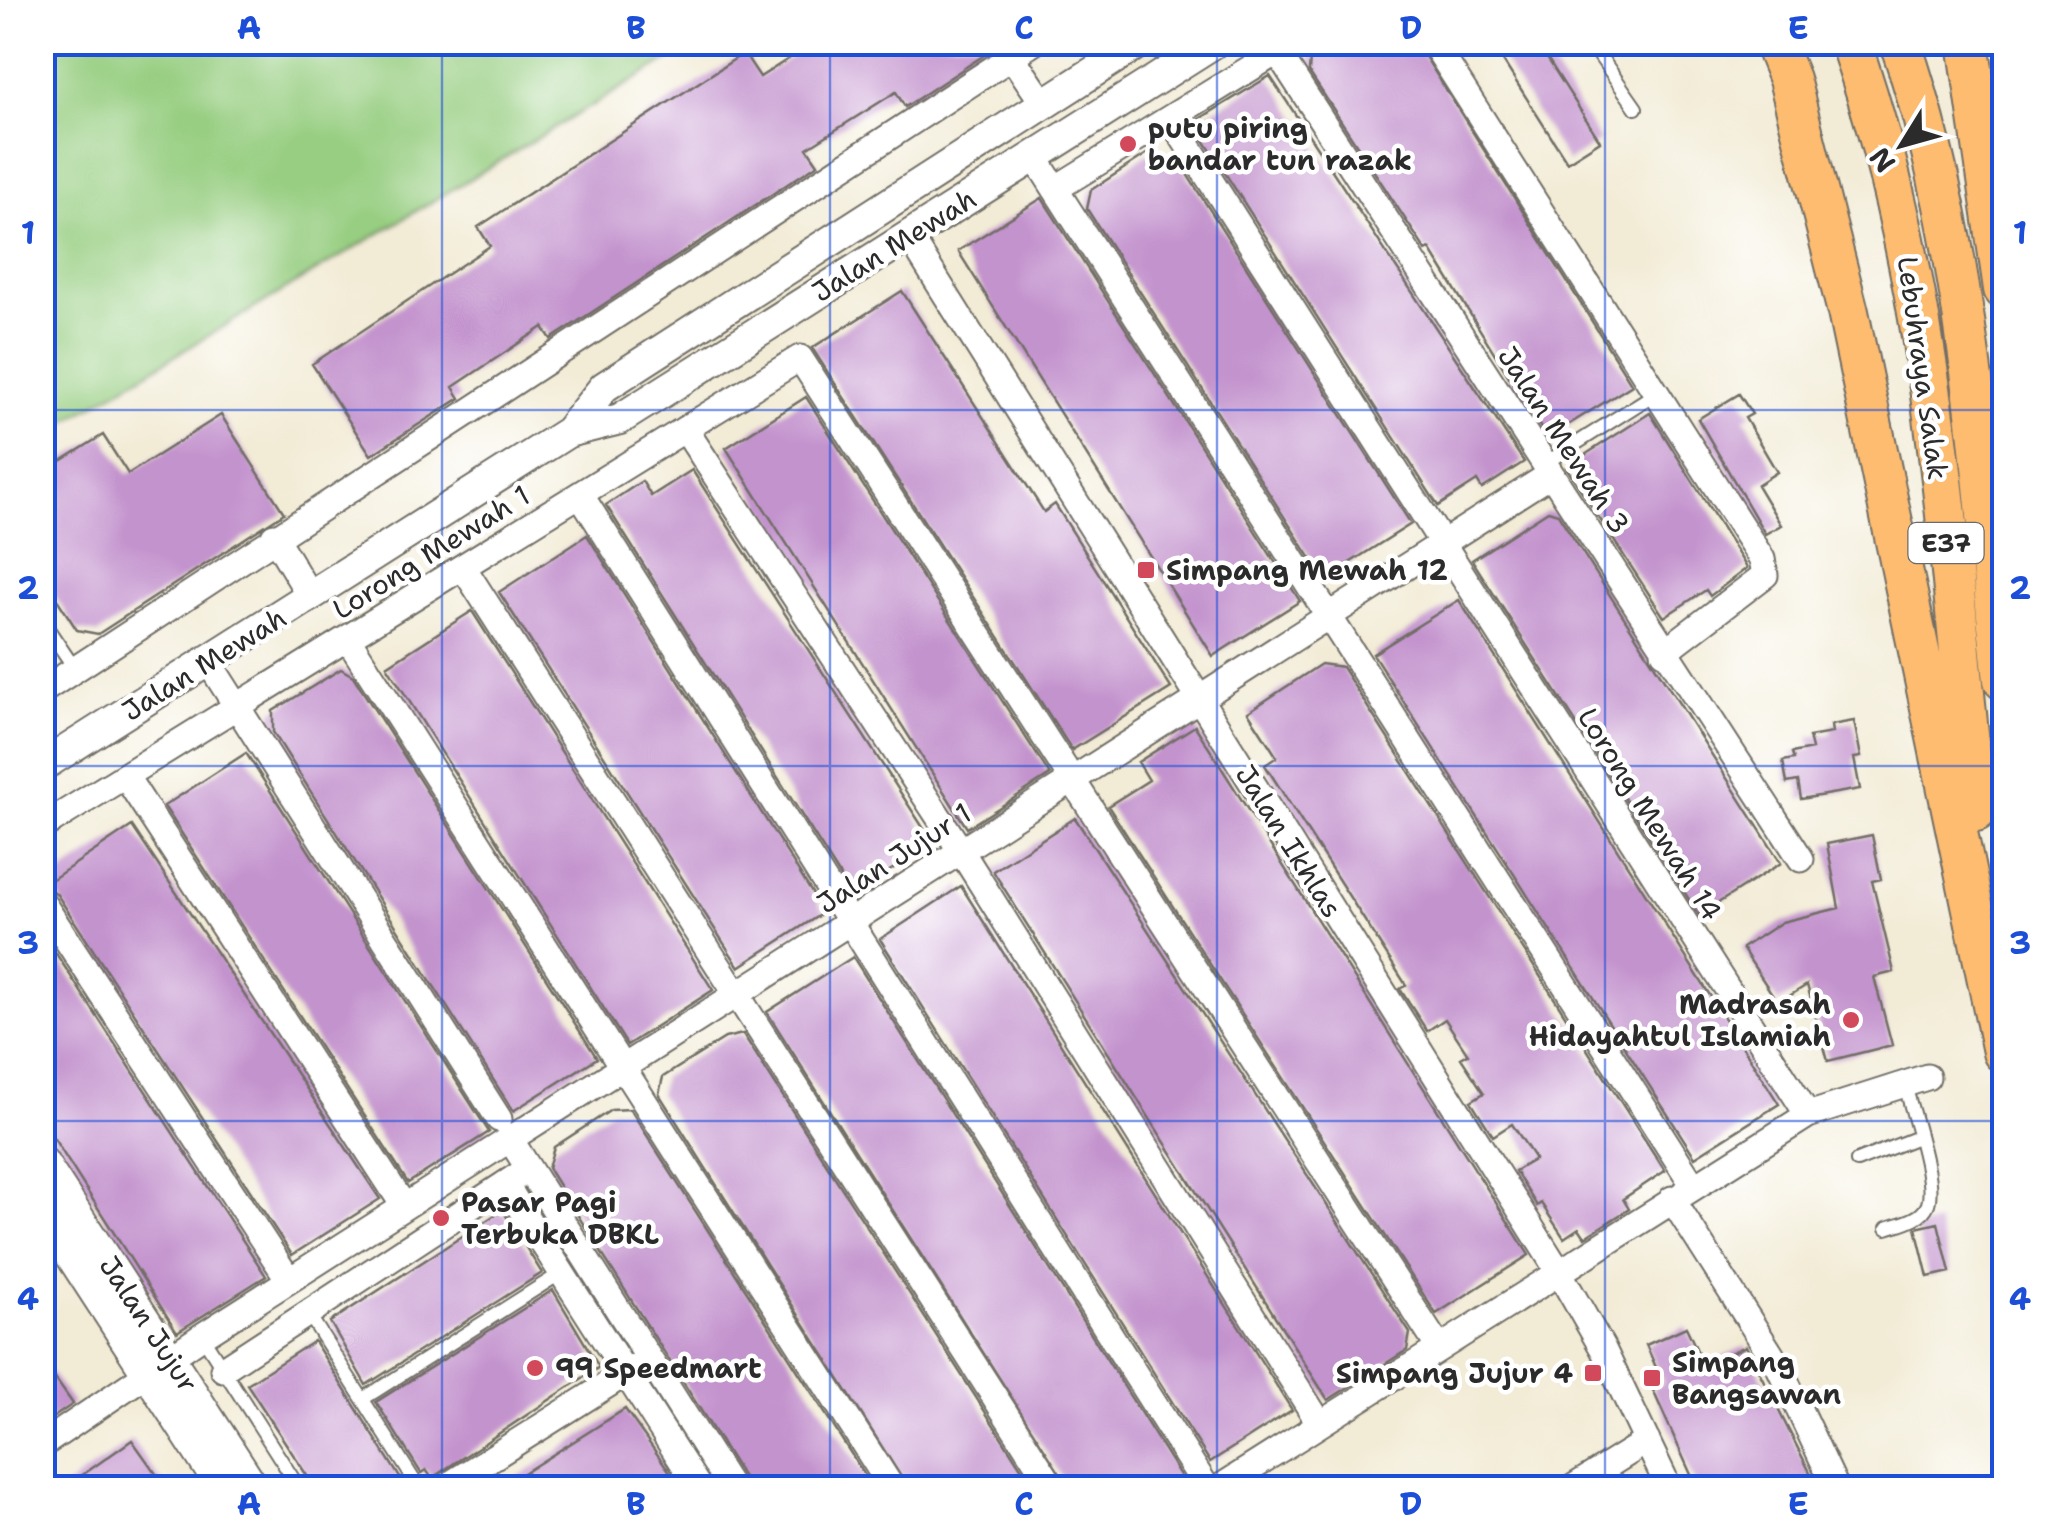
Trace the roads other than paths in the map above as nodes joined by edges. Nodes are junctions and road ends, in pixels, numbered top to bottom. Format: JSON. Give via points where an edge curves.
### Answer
{"nodes":[{"id":1,"x":1034,"y":42,"type":"edge"},
{"id":2,"x":1140,"y":42,"type":"edge"},
{"id":3,"x":1215,"y":42,"type":"edge"},
{"id":4,"x":1433,"y":42,"type":"edge"},
{"id":5,"x":1590,"y":42,"type":"edge"},
{"id":6,"x":1765,"y":42,"type":"edge"},
{"id":7,"x":1850,"y":42,"type":"edge"},
{"id":8,"x":1900,"y":42,"type":"edge"},
{"id":9,"x":1968,"y":42,"type":"edge"},
{"id":10,"x":1286,"y":48,"type":"edge"},
{"id":11,"x":1012,"y":57,"type":"junction"},
{"id":12,"x":1782,"y":61,"type":"edge"},
{"id":13,"x":1044,"y":104,"type":"junction"},
{"id":14,"x":1636,"y":108,"type":"dead end"},
{"id":15,"x":1171,"y":119,"type":"junction"},
{"id":16,"x":1034,"y":156,"type":"junction"},
{"id":17,"x":1055,"y":189,"type":"junction"},
{"id":18,"x":889,"y":204,"type":"junction"},
{"id":19,"x":909,"y":236,"type":"junction"},
{"id":20,"x":2004,"y":289,"type":"edge"},
{"id":21,"x":1656,"y":393,"type":"junction"},
{"id":22,"x":685,"y":429,"type":"junction"},
{"id":23,"x":568,"y":432,"type":"junction"},
{"id":24,"x":1548,"y":469,"type":"junction"},
{"id":25,"x":580,"y":494,"type":"junction"},
{"id":26,"x":274,"y":536,"type":"junction"},
{"id":27,"x":1444,"y":542,"type":"junction"},
{"id":28,"x":463,"y":567,"type":"junction"},
{"id":29,"x":310,"y":596,"type":"junction"},
{"id":30,"x":1327,"y":617,"type":"junction"},
{"id":31,"x":42,"y":620,"type":"edge"},
{"id":32,"x":348,"y":639,"type":"junction"},
{"id":33,"x":1664,"y":652,"type":"junction"},
{"id":34,"x":208,"y":661,"type":"junction"},
{"id":35,"x":75,"y":670,"type":"junction"},
{"id":36,"x":2004,"y":680,"type":"edge"},
{"id":37,"x":42,"y":691,"type":"edge"},
{"id":38,"x":1200,"y":698,"type":"junction"},
{"id":39,"x":238,"y":707,"type":"junction"},
{"id":40,"x":42,"y":766,"type":"edge"},
{"id":41,"x":126,"y":777,"type":"junction"},
{"id":42,"x":1072,"y":780,"type":"junction"},
{"id":43,"x":42,"y":827,"type":"edge"},
{"id":44,"x":960,"y":852,"type":"junction"},
{"id":45,"x":1801,"y":859,"type":"dead end"},
{"id":46,"x":42,"y":902,"type":"edge"},
{"id":47,"x":849,"y":922,"type":"junction"},
{"id":48,"x":738,"y":994,"type":"junction"},
{"id":49,"x":2004,"y":1055,"type":"edge"},
{"id":50,"x":622,"y":1068,"type":"junction"},
{"id":51,"x":1916,"y":1081,"type":"joint"},
{"id":52,"x":1808,"y":1116,"type":"junction"},
{"id":53,"x":504,"y":1129,"type":"junction"},
{"id":54,"x":1918,"y":1136,"type":"junction"},
{"id":55,"x":42,"y":1161,"type":"edge"},
{"id":56,"x":1858,"y":1162,"type":"dead end"},
{"id":57,"x":528,"y":1169,"type":"junction"},
{"id":58,"x":505,"y":1184,"type":"junction"},
{"id":59,"x":1694,"y":1186,"type":"junction"},
{"id":60,"x":1672,"y":1200,"type":"junction"},
{"id":61,"x":404,"y":1206,"type":"junction"},
{"id":62,"x":42,"y":1211,"type":"edge"},
{"id":63,"x":1886,"y":1228,"type":"dead end"},
{"id":64,"x":1559,"y":1272,"type":"junction"},
{"id":65,"x":561,"y":1274,"type":"junction"},
{"id":66,"x":289,"y":1280,"type":"junction"},
{"id":67,"x":308,"y":1313,"type":"junction"},
{"id":68,"x":202,"y":1336,"type":"junction"},
{"id":69,"x":1439,"y":1348,"type":"junction"},
{"id":70,"x":648,"y":1359,"type":"junction"},
{"id":71,"x":160,"y":1365,"type":"junction"},
{"id":72,"x":223,"y":1369,"type":"junction"},
{"id":73,"x":625,"y":1374,"type":"junction"},
{"id":74,"x":363,"y":1399,"type":"junction"},
{"id":75,"x":1320,"y":1424,"type":"junction"},
{"id":76,"x":1647,"y":1441,"type":"junction"},
{"id":77,"x":42,"y":1446,"type":"edge"},
{"id":78,"x":694,"y":1481,"type":"edge"},
{"id":79,"x":222,"y":1488,"type":"edge"},
{"id":80,"x":254,"y":1488,"type":"edge"},
{"id":81,"x":300,"y":1488,"type":"edge"},
{"id":82,"x":420,"y":1488,"type":"edge"},
{"id":83,"x":444,"y":1488,"type":"edge"},
{"id":84,"x":666,"y":1488,"type":"edge"},
{"id":85,"x":731,"y":1488,"type":"edge"},
{"id":86,"x":892,"y":1488,"type":"edge"},
{"id":87,"x":1053,"y":1488,"type":"edge"},
{"id":88,"x":1207,"y":1488,"type":"edge"},
{"id":89,"x":1218,"y":1488,"type":"edge"},
{"id":90,"x":1572,"y":1488,"type":"edge"},
{"id":91,"x":1669,"y":1488,"type":"edge"},
{"id":92,"x":1836,"y":1488,"type":"edge"}],
"edges":[{"from":1,"to":11,"type":"street"},
{"from":2,"to":13,"type":"street","name":"Jalan Mewah"},
{"from":3,"to":16,"type":"street","name":"Jalan Mewah"},
{"from":4,"to":21,"type":"street"},
{"from":5,"to":14,"type":"lane"},
{"from":6,"to":12,"type":"highway"},
{"from":7,"to":49,"type":"highway","name":"Lebuhraya Salak","number":"E37","via":[[1899,210],[1924,348]]},
{"from":8,"to":36,"type":"highway","name":"Lebuhraya Salak","number":"E37","via":[[1942,201]]},
{"from":9,"to":20,"type":"highway"},
{"from":10,"to":15,"type":"street"},
{"from":10,"to":24,"type":"street","name":"Jalan Mewah 3"},
{"from":11,"to":13,"type":"street"},
{"from":11,"to":26,"type":"street"},
{"from":12,"to":49,"type":"highway","via":[[1848,312]]},
{"from":13,"to":18,"type":"street","name":"Jalan Mewah"},
{"from":15,"to":17,"type":"street"},
{"from":15,"to":27,"type":"street","name":"Lorong Mewah 14"},
{"from":16,"to":17,"type":"street"},
{"from":16,"to":19,"type":"street","name":"Jalan Mewah"},
{"from":17,"to":30,"type":"street"},
{"from":18,"to":19,"type":"street","name":"Jalan Ikhlas"},
{"from":18,"to":23,"type":"street","name":"Jalan Mewah","via":[[604,387]]},
{"from":19,"to":23,"type":"street","name":"Jalan Mewah","via":[[620,419]]},
{"from":19,"to":38,"type":"street","name":"Jalan Ikhlas"},
{"from":21,"to":24,"type":"lane"},
{"from":21,"to":33,"type":"street","via":[[1762,558],[1764,576]]},
{"from":22,"to":25,"type":"street","name":"Lorong Mewah 1"},
{"from":22,"to":42,"type":"street","name":"Lorong Mewah 1","via":[[800,358]]},
{"from":22,"to":44,"type":"street"},
{"from":23,"to":29,"type":"street","name":"Jalan Mewah"},
{"from":24,"to":27,"type":"street","name":"Jalan Jujur 1"},
{"from":24,"to":33,"type":"street","name":"Jalan Mewah 3"},
{"from":25,"to":28,"type":"street","name":"Lorong Mewah 1"},
{"from":25,"to":47,"type":"street"},
{"from":26,"to":29,"type":"street"},
{"from":26,"to":35,"type":"street"},
{"from":27,"to":30,"type":"street","name":"Jalan Jujur 1"},
{"from":27,"to":52,"type":"street","name":"Lorong Mewah 14"},
{"from":28,"to":32,"type":"street","name":"Lorong Mewah 1"},
{"from":28,"to":48,"type":"street"},
{"from":29,"to":34,"type":"street","name":"Jalan Mewah"},
{"from":30,"to":38,"type":"street","name":"Jalan Jujur 1"},
{"from":30,"to":59,"type":"street"},
{"from":31,"to":35,"type":"lane"},
{"from":32,"to":39,"type":"street","name":"Lorong Mewah 1"},
{"from":32,"to":50,"type":"street"},
{"from":33,"to":45,"type":"street","name":"Jalan Mewah 3"},
{"from":34,"to":39,"type":"street"},
{"from":34,"to":40,"type":"street","name":"Jalan Mewah"},
{"from":35,"to":37,"type":"street"},
{"from":38,"to":42,"type":"street","name":"Jalan Jujur 1"},
{"from":38,"to":64,"type":"street","name":"Jalan Ikhlas"},
{"from":39,"to":41,"type":"street","name":"Lorong Mewah 1"},
{"from":39,"to":53,"type":"street"},
{"from":41,"to":43,"type":"street","name":"Lorong Mewah 1"},
{"from":41,"to":61,"type":"street"},
{"from":42,"to":44,"type":"street","name":"Jalan Jujur 1"},
{"from":42,"to":69,"type":"street"},
{"from":44,"to":47,"type":"street","name":"Jalan Jujur 1"},
{"from":44,"to":75,"type":"street"},
{"from":46,"to":66,"type":"street"},
{"from":47,"to":48,"type":"street","name":"Jalan Jujur 1"},
{"from":47,"to":88,"type":"street"},
{"from":48,"to":50,"type":"street","name":"Jalan Jujur 1"},
{"from":48,"to":87,"type":"street"},
{"from":50,"to":53,"type":"street","name":"Jalan Jujur 1"},
{"from":50,"to":86,"type":"street"},
{"from":51,"to":52,"type":"street"},
{"from":51,"to":54,"type":"lane"},
{"from":52,"to":59,"type":"street"},
{"from":53,"to":57,"type":"street"},
{"from":53,"to":61,"type":"street","name":"Jalan Jujur 1"},
{"from":54,"to":56,"type":"lane"},
{"from":54,"to":63,"type":"lane","via":[[1928,1204],[1919,1217]]},
{"from":55,"to":71,"type":"street","name":"Jalan Jujur"},
{"from":57,"to":58,"type":"street"},
{"from":57,"to":70,"type":"street"},
{"from":58,"to":65,"type":"street"},
{"from":58,"to":67,"type":"street"},
{"from":59,"to":60,"type":"street"},
{"from":60,"to":64,"type":"street"},
{"from":60,"to":92,"type":"street","via":[[1780,1367]]},
{"from":61,"to":66,"type":"street","name":"Jalan Jujur 1"},
{"from":62,"to":71,"type":"street","name":"Jalan Jujur"},
{"from":64,"to":69,"type":"street"},
{"from":64,"to":76,"type":"street","name":"Jalan Ikhlas"},
{"from":65,"to":73,"type":"street"},
{"from":65,"to":74,"type":"lane"},
{"from":66,"to":68,"type":"street","name":"Jalan Jujur 1"},
{"from":67,"to":72,"type":"street"},
{"from":67,"to":74,"type":"lane"},
{"from":68,"to":71,"type":"street","name":"Jalan Jujur 1"},
{"from":68,"to":72,"type":"lane"},
{"from":69,"to":75,"type":"street"},
{"from":70,"to":73,"type":"street"},
{"from":70,"to":85,"type":"street"},
{"from":71,"to":77,"type":"street","name":"Jalan Jujur 1"},
{"from":71,"to":79,"type":"street","name":"Jalan Jujur"},
{"from":71,"to":80,"type":"street","name":"Jalan Jujur"},
{"from":72,"to":81,"type":"lane"},
{"from":73,"to":78,"type":"street"},
{"from":73,"to":83,"type":"street"},
{"from":74,"to":82,"type":"lane"},
{"from":75,"to":89,"type":"street"},
{"from":76,"to":90,"type":"street"},
{"from":76,"to":91,"type":"street","name":"Jalan Ikhlas"},
{"from":78,"to":84,"type":"lane"}]}
